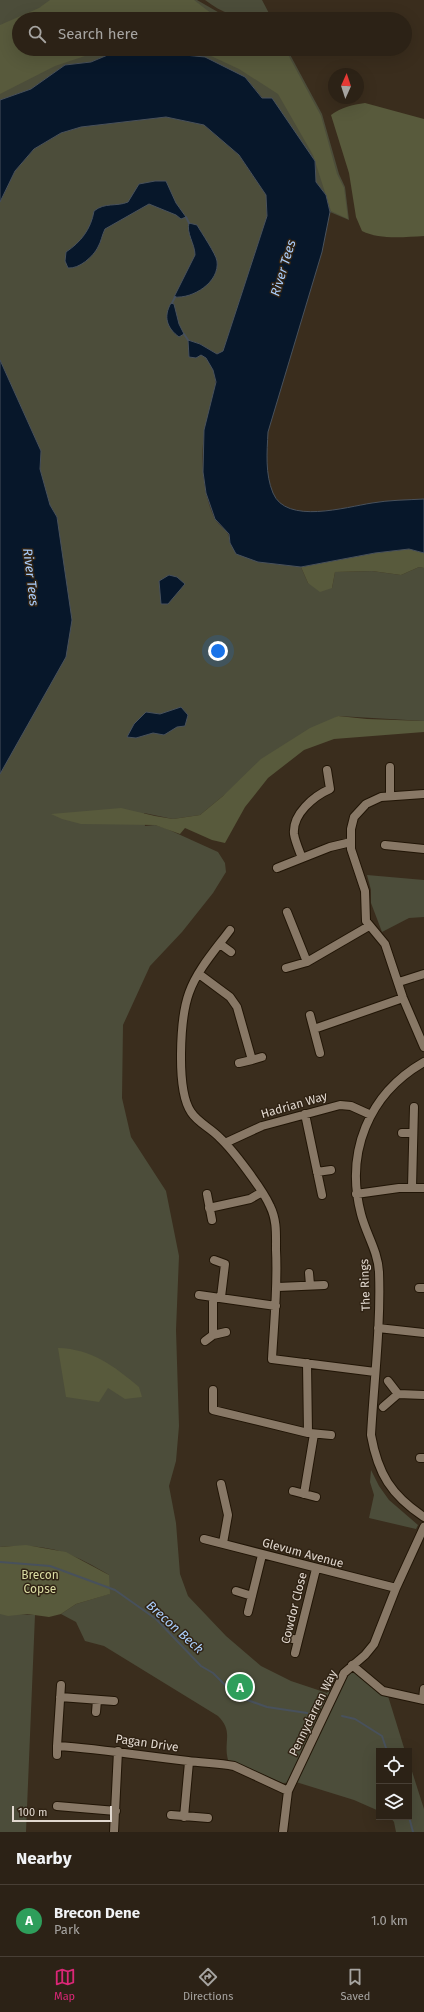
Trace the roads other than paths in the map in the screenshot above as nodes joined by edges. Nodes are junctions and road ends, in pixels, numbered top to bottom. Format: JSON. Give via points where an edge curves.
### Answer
{"nodes":[{"id":1,"x":390,"y":767,"type":"dead end"},
{"id":2,"x":327,"y":770,"type":"dead end"},
{"id":3,"x":424,"y":794,"type":"edge"},
{"id":4,"x":390,"y":796,"type":"junction"},
{"id":5,"x":351,"y":842,"type":"junction"},
{"id":6,"x":385,"y":845,"type":"dead end"},
{"id":7,"x":424,"y":850,"type":"edge"},
{"id":8,"x":302,"y":858,"type":"junction"},
{"id":9,"x":277,"y":868,"type":"dead end"},
{"id":10,"x":287,"y":912,"type":"dead end"},
{"id":11,"x":369,"y":926,"type":"junction"},
{"id":12,"x":230,"y":930,"type":"dead end"},
{"id":13,"x":220,"y":944,"type":"junction"},
{"id":14,"x":232,"y":952,"type":"dead end"},
{"id":15,"x":307,"y":962,"type":"junction"},
{"id":16,"x":286,"y":968,"type":"dead end"},
{"id":17,"x":199,"y":974,"type":"junction"},
{"id":18,"x":424,"y":974,"type":"edge"},
{"id":19,"x":399,"y":982,"type":"junction"},
{"id":20,"x":404,"y":998,"type":"junction"},
{"id":21,"x":310,"y":1015,"type":"dead end"},
{"id":22,"x":314,"y":1029,"type":"junction"},
{"id":23,"x":424,"y":1046,"type":"edge"},
{"id":24,"x":320,"y":1053,"type":"dead end"},
{"id":25,"x":262,"y":1057,"type":"dead end"},
{"id":26,"x":252,"y":1060,"type":"junction"},
{"id":27,"x":424,"y":1062,"type":"edge"},
{"id":28,"x":239,"y":1063,"type":"dead end"},
{"id":29,"x":414,"y":1107,"type":"dead end"},
{"id":30,"x":305,"y":1114,"type":"junction"},
{"id":31,"x":371,"y":1115,"type":"junction"},
{"id":32,"x":402,"y":1133,"type":"dead end"},
{"id":33,"x":413,"y":1133,"type":"junction"},
{"id":34,"x":224,"y":1143,"type":"junction"},
{"id":35,"x":330,"y":1170,"type":"dead end"},
{"id":36,"x":317,"y":1172,"type":"junction"},
{"id":37,"x":412,"y":1187,"type":"junction"},
{"id":38,"x":424,"y":1188,"type":"edge"},
{"id":39,"x":262,"y":1192,"type":"junction"},
{"id":40,"x":206,"y":1194,"type":"dead end"},
{"id":41,"x":356,"y":1194,"type":"junction"},
{"id":42,"x":322,"y":1195,"type":"dead end"},
{"id":43,"x":209,"y":1208,"type":"junction"},
{"id":44,"x":212,"y":1220,"type":"dead end"},
{"id":45,"x":214,"y":1260,"type":"dead end"},
{"id":46,"x":234,"y":1262,"type":"dead end"},
{"id":47,"x":225,"y":1264,"type":"junction"},
{"id":48,"x":309,"y":1273,"type":"dead end"},
{"id":49,"x":310,"y":1285,"type":"junction"},
{"id":50,"x":324,"y":1285,"type":"dead end"},
{"id":51,"x":278,"y":1287,"type":"junction"},
{"id":52,"x":199,"y":1295,"type":"dead end"},
{"id":53,"x":217,"y":1297,"type":"junction"},
{"id":54,"x":276,"y":1306,"type":"junction"},
{"id":55,"x":378,"y":1328,"type":"junction"},
{"id":56,"x":226,"y":1332,"type":"dead end"},
{"id":57,"x":424,"y":1333,"type":"edge"},
{"id":58,"x":212,"y":1335,"type":"junction"},
{"id":59,"x":205,"y":1341,"type":"dead end"},
{"id":60,"x":307,"y":1363,"type":"junction"},
{"id":61,"x":375,"y":1372,"type":"junction"},
{"id":62,"x":388,"y":1381,"type":"dead end"},
{"id":63,"x":213,"y":1390,"type":"dead end"},
{"id":64,"x":398,"y":1394,"type":"junction"},
{"id":65,"x":424,"y":1395,"type":"edge"},
{"id":66,"x":383,"y":1407,"type":"dead end"},
{"id":67,"x":311,"y":1433,"type":"junction"},
{"id":68,"x":331,"y":1435,"type":"dead end"},
{"id":69,"x":221,"y":1484,"type":"dead end"},
{"id":70,"x":293,"y":1491,"type":"dead end"},
{"id":71,"x":304,"y":1494,"type":"junction"},
{"id":72,"x":316,"y":1497,"type":"dead end"},
{"id":73,"x":424,"y":1516,"type":"edge"},
{"id":74,"x":424,"y":1527,"type":"edge"},
{"id":75,"x":204,"y":1539,"type":"dead end"},
{"id":76,"x":223,"y":1543,"type":"junction"},
{"id":77,"x":262,"y":1555,"type":"junction"},
{"id":78,"x":316,"y":1569,"type":"junction"},
{"id":79,"x":396,"y":1588,"type":"junction"},
{"id":80,"x":236,"y":1592,"type":"dead end"},
{"id":81,"x":252,"y":1596,"type":"junction"},
{"id":82,"x":248,"y":1612,"type":"dead end"},
{"id":83,"x":288,"y":1638,"type":"dead end"},
{"id":84,"x":298,"y":1640,"type":"junction"},
{"id":85,"x":295,"y":1653,"type":"dead end"},
{"id":86,"x":352,"y":1665,"type":"junction"},
{"id":87,"x":61,"y":1685,"type":"dead end"},
{"id":88,"x":424,"y":1689,"type":"edge"},
{"id":89,"x":60,"y":1698,"type":"junction"},
{"id":90,"x":96,"y":1700,"type":"junction"},
{"id":91,"x":423,"y":1700,"type":"edge"},
{"id":92,"x":114,"y":1701,"type":"dead end"},
{"id":93,"x":96,"y":1712,"type":"dead end"},
{"id":94,"x":57,"y":1746,"type":"junction"},
{"id":95,"x":118,"y":1751,"type":"junction"},
{"id":96,"x":57,"y":1755,"type":"dead end"},
{"id":97,"x":189,"y":1762,"type":"junction"},
{"id":98,"x":288,"y":1791,"type":"junction"},
{"id":99,"x":57,"y":1806,"type":"dead end"},
{"id":100,"x":116,"y":1811,"type":"junction"},
{"id":101,"x":171,"y":1815,"type":"dead end"},
{"id":102,"x":184,"y":1816,"type":"junction"},
{"id":103,"x":208,"y":1818,"type":"dead end"},
{"id":104,"x":114,"y":1832,"type":"edge"},
{"id":105,"x":283,"y":1832,"type":"edge"}],
"edges":[{"from":1,"to":4,"type":"street"},
{"from":2,"to":8,"type":"street","via":[[330,789],[317,794],[294,824],[294,834]]},
{"from":3,"to":4,"type":"street"},
{"from":4,"to":5,"type":"street","via":[[366,804],[354,817]]},
{"from":5,"to":8,"type":"street"},
{"from":5,"to":11,"type":"street","via":[[351,849],[364,884],[365,910]]},
{"from":6,"to":7,"type":"street"},
{"from":8,"to":9,"type":"street"},
{"from":10,"to":15,"type":"street"},
{"from":11,"to":15,"type":"street"},
{"from":11,"to":19,"type":"street","via":[[385,944]]},
{"from":12,"to":13,"type":"street"},
{"from":13,"to":14,"type":"street"},
{"from":13,"to":17,"type":"street"},
{"from":15,"to":16,"type":"street"},
{"from":17,"to":26,"type":"street","via":[[230,996],[237,1007]]},
{"from":17,"to":34,"type":"street","via":[[189,992],[184,1014],[182,1084],[190,1111]]},
{"from":18,"to":19,"type":"street"},
{"from":19,"to":20,"type":"street"},
{"from":20,"to":22,"type":"street"},
{"from":20,"to":23,"type":"street"},
{"from":21,"to":22,"type":"street"},
{"from":22,"to":24,"type":"street"},
{"from":25,"to":26,"type":"street"},
{"from":26,"to":28,"type":"street"},
{"from":27,"to":31,"type":"street","name":"The Rings","via":[[396,1084]]},
{"from":29,"to":33,"type":"street"},
{"from":30,"to":31,"type":"street","name":"Hadrian Way","via":[[340,1105],[351,1106]]},
{"from":30,"to":34,"type":"street","name":"Hadrian Way","via":[[256,1128]]},
{"from":30,"to":36,"type":"street"},
{"from":31,"to":41,"type":"street","name":"The Rings","via":[[360,1141],[356,1161]]},
{"from":32,"to":33,"type":"street"},
{"from":33,"to":37,"type":"street"},
{"from":34,"to":39,"type":"street"},
{"from":35,"to":36,"type":"street"},
{"from":36,"to":42,"type":"street"},
{"from":37,"to":38,"type":"street"},
{"from":37,"to":41,"type":"street"},
{"from":39,"to":43,"type":"street","via":[[250,1199]]},
{"from":39,"to":51,"type":"street","via":[[276,1221]]},
{"from":40,"to":43,"type":"street"},
{"from":41,"to":55,"type":"street","name":"The Rings","via":[[379,1270]]},
{"from":43,"to":44,"type":"street"},
{"from":45,"to":47,"type":"street"},
{"from":46,"to":47,"type":"street"},
{"from":47,"to":53,"type":"street"},
{"from":48,"to":49,"type":"street"},
{"from":49,"to":50,"type":"street"},
{"from":49,"to":51,"type":"street"},
{"from":51,"to":54,"type":"street"},
{"from":52,"to":53,"type":"street"},
{"from":53,"to":54,"type":"street"},
{"from":53,"to":58,"type":"street"},
{"from":54,"to":60,"type":"street","via":[[272,1359]]},
{"from":55,"to":57,"type":"street"},
{"from":55,"to":61,"type":"street","name":"The Rings"},
{"from":56,"to":58,"type":"street"},
{"from":58,"to":59,"type":"street"},
{"from":60,"to":61,"type":"street"},
{"from":60,"to":67,"type":"street"},
{"from":61,"to":73,"type":"street","name":"The Rings","via":[[371,1435],[376,1459],[391,1488],[408,1506]]},
{"from":62,"to":64,"type":"street"},
{"from":63,"to":67,"type":"street","via":[[213,1410]]},
{"from":64,"to":65,"type":"street"},
{"from":64,"to":66,"type":"street"},
{"from":67,"to":68,"type":"street"},
{"from":67,"to":71,"type":"street"},
{"from":69,"to":76,"type":"street","via":[[228,1515]]},
{"from":70,"to":71,"type":"street"},
{"from":71,"to":72,"type":"street"},
{"from":74,"to":79,"type":"street","name":"Pennydarren Way"},
{"from":75,"to":76,"type":"street","name":"Glevum Avenue"},
{"from":76,"to":77,"type":"street","name":"Glevum Avenue"},
{"from":77,"to":78,"type":"street","name":"Glevum Avenue"},
{"from":77,"to":81,"type":"street"},
{"from":78,"to":79,"type":"street","name":"Glevum Avenue"},
{"from":78,"to":84,"type":"street","name":"Cowdor Close"},
{"from":79,"to":86,"type":"street","name":"Pennydarren Way","via":[[374,1644]]},
{"from":80,"to":81,"type":"street"},
{"from":81,"to":82,"type":"street"},
{"from":83,"to":84,"type":"street"},
{"from":84,"to":85,"type":"street","name":"Cowdor Close"},
{"from":86,"to":91,"type":"street","via":[[383,1690]]},
{"from":86,"to":98,"type":"street","name":"Pennydarren Way","via":[[344,1674]]},
{"from":87,"to":89,"type":"street"},
{"from":88,"to":91,"type":"street"},
{"from":89,"to":90,"type":"street"},
{"from":89,"to":94,"type":"street"},
{"from":90,"to":92,"type":"street"},
{"from":90,"to":93,"type":"street"},
{"from":94,"to":95,"type":"street","name":"Pagan Drive"},
{"from":94,"to":96,"type":"street"},
{"from":95,"to":97,"type":"street","name":"Pagan Drive"},
{"from":95,"to":100,"type":"street"},
{"from":97,"to":98,"type":"street","name":"Pagan Drive","via":[[234,1766]]},
{"from":97,"to":102,"type":"street"},
{"from":98,"to":105,"type":"street","name":"Pennydarren Way"},
{"from":99,"to":100,"type":"street"},
{"from":100,"to":104,"type":"street"},
{"from":101,"to":102,"type":"street"},
{"from":102,"to":103,"type":"street"}]}
